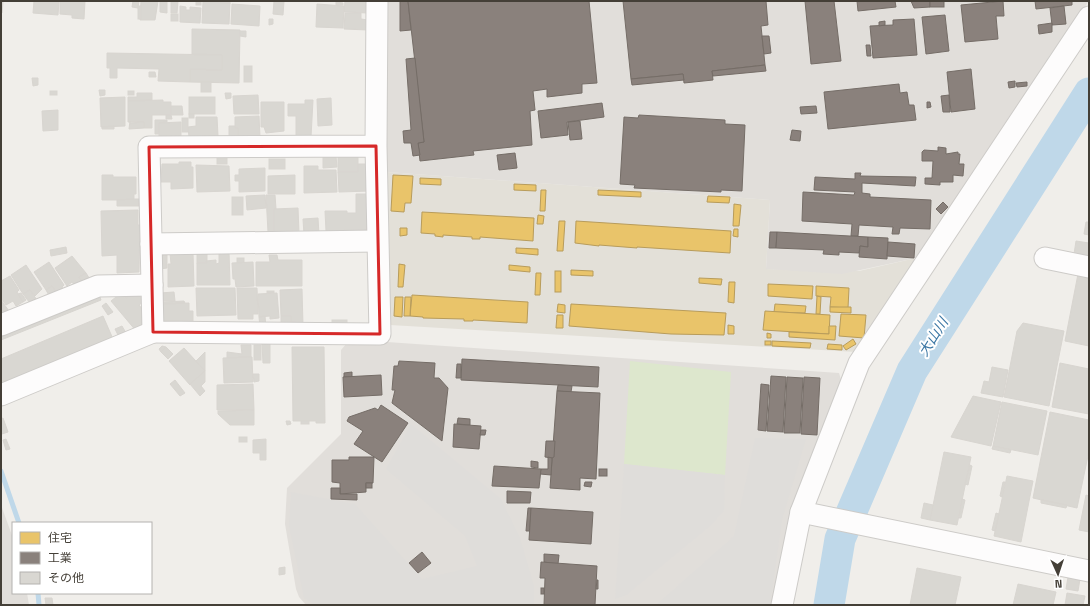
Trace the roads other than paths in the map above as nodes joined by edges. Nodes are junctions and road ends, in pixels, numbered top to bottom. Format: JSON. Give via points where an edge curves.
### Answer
{"nodes":[{"id":1,"x":377,"y":1,"type":"edge"},
{"id":2,"x":1089,"y":17,"type":"edge"},
{"id":3,"x":376,"y":146,"type":"junction"},
{"id":4,"x":378,"y":241,"type":"junction"},
{"id":5,"x":151,"y":244,"type":"junction"},
{"id":6,"x":1045,"y":258,"type":"dead end"},
{"id":7,"x":1089,"y":267,"type":"edge"},
{"id":8,"x":152,"y":285,"type":"junction"},
{"id":9,"x":1,"y":325,"type":"edge"},
{"id":10,"x":153,"y":332,"type":"junction"},
{"id":11,"x":1,"y":395,"type":"edge"},
{"id":12,"x":801,"y":512,"type":"junction"},
{"id":13,"x":1089,"y":571,"type":"edge"},
{"id":14,"x":782,"y":605,"type":"edge"}],
"edges":[{"from":1,"to":3,"type":"street"},
{"from":2,"to":12,"type":"street","via":[[858,363]]},
{"from":3,"to":4,"type":"street"},
{"from":3,"to":5,"type":"street","via":[[149,147]]},
{"from":4,"to":5,"type":"street"},
{"from":4,"to":10,"type":"street","via":[[380,334]]},
{"from":5,"to":8,"type":"street"},
{"from":6,"to":7,"type":"street"},
{"from":8,"to":9,"type":"street","via":[[98,286]]},
{"from":8,"to":10,"type":"street"},
{"from":10,"to":11,"type":"street"},
{"from":12,"to":13,"type":"street"},
{"from":12,"to":14,"type":"street"}]}
